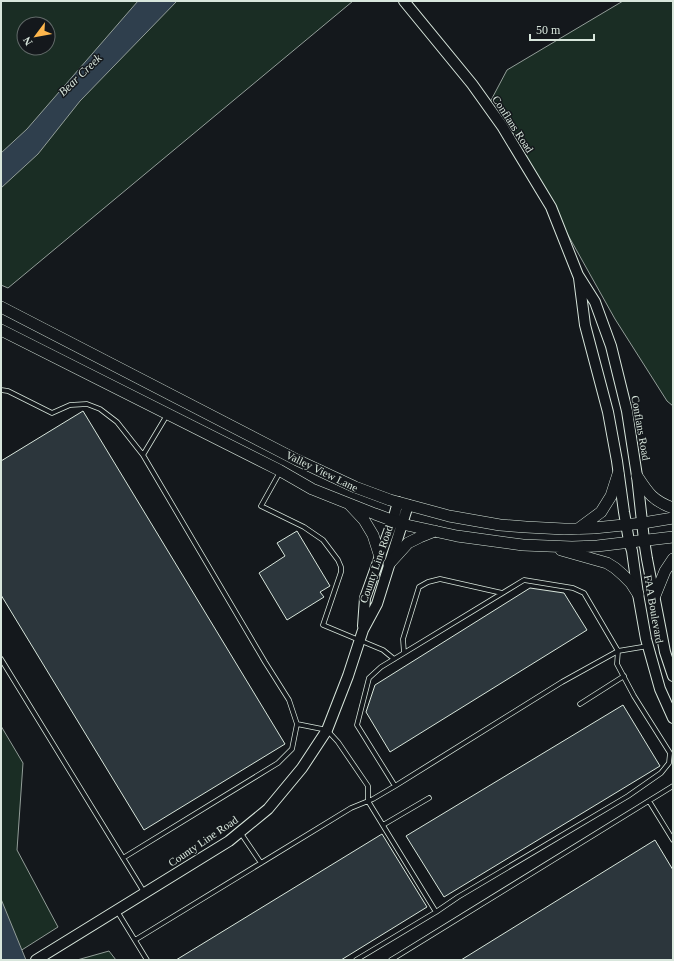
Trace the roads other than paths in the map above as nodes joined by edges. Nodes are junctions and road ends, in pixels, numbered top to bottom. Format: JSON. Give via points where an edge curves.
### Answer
{"nodes":[{"id":1,"x":404,"y":1,"type":"edge"},
{"id":2,"x":578,"y":275,"type":"junction"},
{"id":3,"x":1,"y":307,"type":"edge"},
{"id":4,"x":1,"y":330,"type":"edge"},
{"id":5,"x":1,"y":390,"type":"edge"},
{"id":6,"x":174,"y":397,"type":"junction"},
{"id":7,"x":167,"y":414,"type":"junction"},
{"id":8,"x":143,"y":455,"type":"junction"},
{"id":9,"x":281,"y":471,"type":"junction"},
{"id":10,"x":618,"y":474,"type":"junction"},
{"id":11,"x":637,"y":476,"type":"junction"},
{"id":12,"x":348,"y":504,"type":"junction"},
{"id":13,"x":403,"y":504,"type":"junction"},
{"id":14,"x":673,"y":508,"type":"edge"},
{"id":15,"x":673,"y":518,"type":"edge"},
{"id":16,"x":397,"y":522,"type":"junction"},
{"id":17,"x":643,"y":523,"type":"junction"},
{"id":18,"x":626,"y":525,"type":"junction"},
{"id":19,"x":578,"y":528,"type":"junction"},
{"id":20,"x":435,"y":531,"type":"junction"},
{"id":21,"x":673,"y":537,"type":"edge"},
{"id":22,"x":644,"y":540,"type":"junction"},
{"id":23,"x":629,"y":542,"type":"junction"},
{"id":24,"x":545,"y":546,"type":"junction"},
{"id":25,"x":380,"y":557,"type":"junction"},
{"id":26,"x":673,"y":558,"type":"edge"},
{"id":27,"x":389,"y":564,"type":"junction"},
{"id":28,"x":502,"y":593,"type":"junction"},
{"id":29,"x":638,"y":594,"type":"junction"},
{"id":30,"x":654,"y":598,"type":"junction"},
{"id":31,"x":361,"y":635,"type":"junction"},
{"id":32,"x":648,"y":646,"type":"junction"},
{"id":33,"x":618,"y":650,"type":"junction"},
{"id":34,"x":404,"y":653,"type":"junction"},
{"id":35,"x":1,"y":659,"type":"edge"},
{"id":36,"x":394,"y":659,"type":"junction"},
{"id":37,"x":624,"y":676,"type":"junction"},
{"id":38,"x":673,"y":676,"type":"edge"},
{"id":39,"x":580,"y":704,"type":"dead end"},
{"id":40,"x":673,"y":718,"type":"edge"},
{"id":41,"x":297,"y":724,"type":"junction"},
{"id":42,"x":327,"y":730,"type":"junction"},
{"id":43,"x":395,"y":786,"type":"junction"},
{"id":44,"x":671,"y":787,"type":"edge"},
{"id":45,"x":673,"y":794,"type":"edge"},
{"id":46,"x":429,"y":798,"type":"dead end"},
{"id":47,"x":368,"y":801,"type":"junction"},
{"id":48,"x":649,"y":801,"type":"junction"},
{"id":49,"x":383,"y":825,"type":"junction"},
{"id":50,"x":240,"y":832,"type":"junction"},
{"id":51,"x":673,"y":840,"type":"edge"},
{"id":52,"x":123,"y":858,"type":"junction"},
{"id":53,"x":261,"y":863,"type":"junction"},
{"id":54,"x":144,"y":893,"type":"junction"},
{"id":55,"x":117,"y":910,"type":"junction"},
{"id":56,"x":436,"y":912,"type":"junction"},
{"id":57,"x":135,"y":940,"type":"junction"},
{"id":58,"x":36,"y":960,"type":"edge"},
{"id":59,"x":147,"y":960,"type":"edge"},
{"id":60,"x":356,"y":960,"type":"edge"},
{"id":61,"x":391,"y":960,"type":"edge"}],
"edges":[{"from":1,"to":2,"type":"street","name":"Conflans Road","via":[[472,84],[502,126],[550,207]]},
{"from":2,"to":10,"type":"street","name":"Conflans Road","via":[[585,325],[608,412]]},
{"from":2,"to":11,"type":"street","name":"Conflans Road","via":[[595,302],[611,346],[627,410]]},
{"from":3,"to":6,"type":"main road","name":"Valley View Lane"},
{"from":4,"to":7,"type":"main road","name":"Valley View Lane"},
{"from":5,"to":8,"type":"lane","via":[[52,413],[70,405],[87,404],[100,409],[117,422]]},
{"from":6,"to":7,"type":"main road"},
{"from":6,"to":13,"type":"main road","name":"Valley View Lane","via":[[355,488]]},
{"from":7,"to":8,"type":"lane"},
{"from":7,"to":9,"type":"main road","name":"Valley View Lane"},
{"from":8,"to":41,"type":"lane","via":[[289,700]]},
{"from":9,"to":12,"type":"main road","name":"Valley View Lane","via":[[312,489]]},
{"from":9,"to":31,"type":"lane","via":[[261,506],[304,527],[323,540],[331,550],[338,560],[341,572],[324,625]]},
{"from":10,"to":18,"type":"street","name":"Conflans Road"},
{"from":10,"to":19,"type":"main road","via":[[611,496],[601,512]]},
{"from":11,"to":14,"type":"main road","via":[[649,494],[662,504]]},
{"from":11,"to":17,"type":"street","name":"Conflans Road"},
{"from":12,"to":16,"type":"main road","name":"Valley View Lane"},
{"from":12,"to":25,"type":"main road","via":[[364,520],[373,535]]},
{"from":13,"to":16,"type":"street","name":"County Line Road"},
{"from":13,"to":19,"type":"main road","name":"Valley View Lane","via":[[500,525]]},
{"from":15,"to":17,"type":"main road","name":"Valley View Lane"},
{"from":16,"to":20,"type":"main road","name":"Valley View Lane"},
{"from":16,"to":25,"type":"street","name":"County Line Road"},
{"from":16,"to":27,"type":"street","name":"County Line Road"},
{"from":17,"to":18,"type":"main road","name":"Valley View Lane"},
{"from":17,"to":22,"type":"street","name":"FAA Boulevard"},
{"from":18,"to":19,"type":"main road","name":"Valley View Lane"},
{"from":18,"to":23,"type":"street","name":"FAA Boulevard"},
{"from":20,"to":24,"type":"main road","name":"Valley View Lane","via":[[478,539]]},
{"from":20,"to":27,"type":"main road","via":[[408,543]]},
{"from":21,"to":22,"type":"main road","name":"Valley View Lane"},
{"from":22,"to":23,"type":"main road","name":"Valley View Lane"},
{"from":22,"to":30,"type":"street","name":"FAA Boulevard"},
{"from":23,"to":24,"type":"main road","name":"Valley View Lane","via":[[597,546]]},
{"from":23,"to":29,"type":"street","name":"FAA Boulevard"},
{"from":24,"to":29,"type":"main road","via":[[607,563],[623,575]]},
{"from":25,"to":31,"type":"street","name":"County Line Road","via":[[365,598]]},
{"from":26,"to":30,"type":"main road"},
{"from":27,"to":31,"type":"street","name":"County Line Road","via":[[377,604]]},
{"from":28,"to":33,"type":"lane","via":[[524,580],[573,588],[584,593]]},
{"from":28,"to":34,"type":"lane"},
{"from":28,"to":34,"type":"lane","via":[[440,579],[428,582],[419,588],[403,639]]},
{"from":29,"to":32,"type":"street","name":"FAA Boulevard"},
{"from":30,"to":38,"type":"street","name":"FAA Boulevard","via":[[665,652]]},
{"from":31,"to":36,"type":"lane"},
{"from":31,"to":42,"type":"street","name":"County Line Road"},
{"from":32,"to":33,"type":"lane"},
{"from":32,"to":40,"type":"street","name":"FAA Boulevard","via":[[660,689]]},
{"from":33,"to":37,"type":"lane","via":[[617,664]]},
{"from":33,"to":43,"type":"lane"},
{"from":34,"to":36,"type":"lane"},
{"from":35,"to":52,"type":"lane"},
{"from":36,"to":43,"type":"lane","via":[[369,678],[357,725]]},
{"from":37,"to":39,"type":"lane"},
{"from":37,"to":56,"type":"lane","via":[[670,753],[669,763],[661,773],[628,796]]},
{"from":41,"to":42,"type":"lane"},
{"from":41,"to":52,"type":"lane","via":[[292,749],[278,763]]},
{"from":42,"to":47,"type":"lane","via":[[368,786]]},
{"from":42,"to":50,"type":"street","name":"County Line Road","via":[[302,768],[268,809]]},
{"from":43,"to":47,"type":"lane"},
{"from":44,"to":45,"type":"lane"},
{"from":44,"to":48,"type":"lane"},
{"from":46,"to":49,"type":"lane"},
{"from":47,"to":49,"type":"lane"},
{"from":47,"to":53,"type":"lane","via":[[350,808]]},
{"from":48,"to":51,"type":"lane"},
{"from":48,"to":61,"type":"lane"},
{"from":49,"to":56,"type":"lane"},
{"from":50,"to":53,"type":"lane"},
{"from":50,"to":54,"type":"street","name":"County Line Road"},
{"from":52,"to":54,"type":"lane"},
{"from":53,"to":57,"type":"lane"},
{"from":54,"to":55,"type":"street","name":"County Line Road"},
{"from":55,"to":57,"type":"lane"},
{"from":55,"to":58,"type":"street","name":"County Line Road"},
{"from":56,"to":60,"type":"lane"},
{"from":57,"to":59,"type":"lane"}]}
